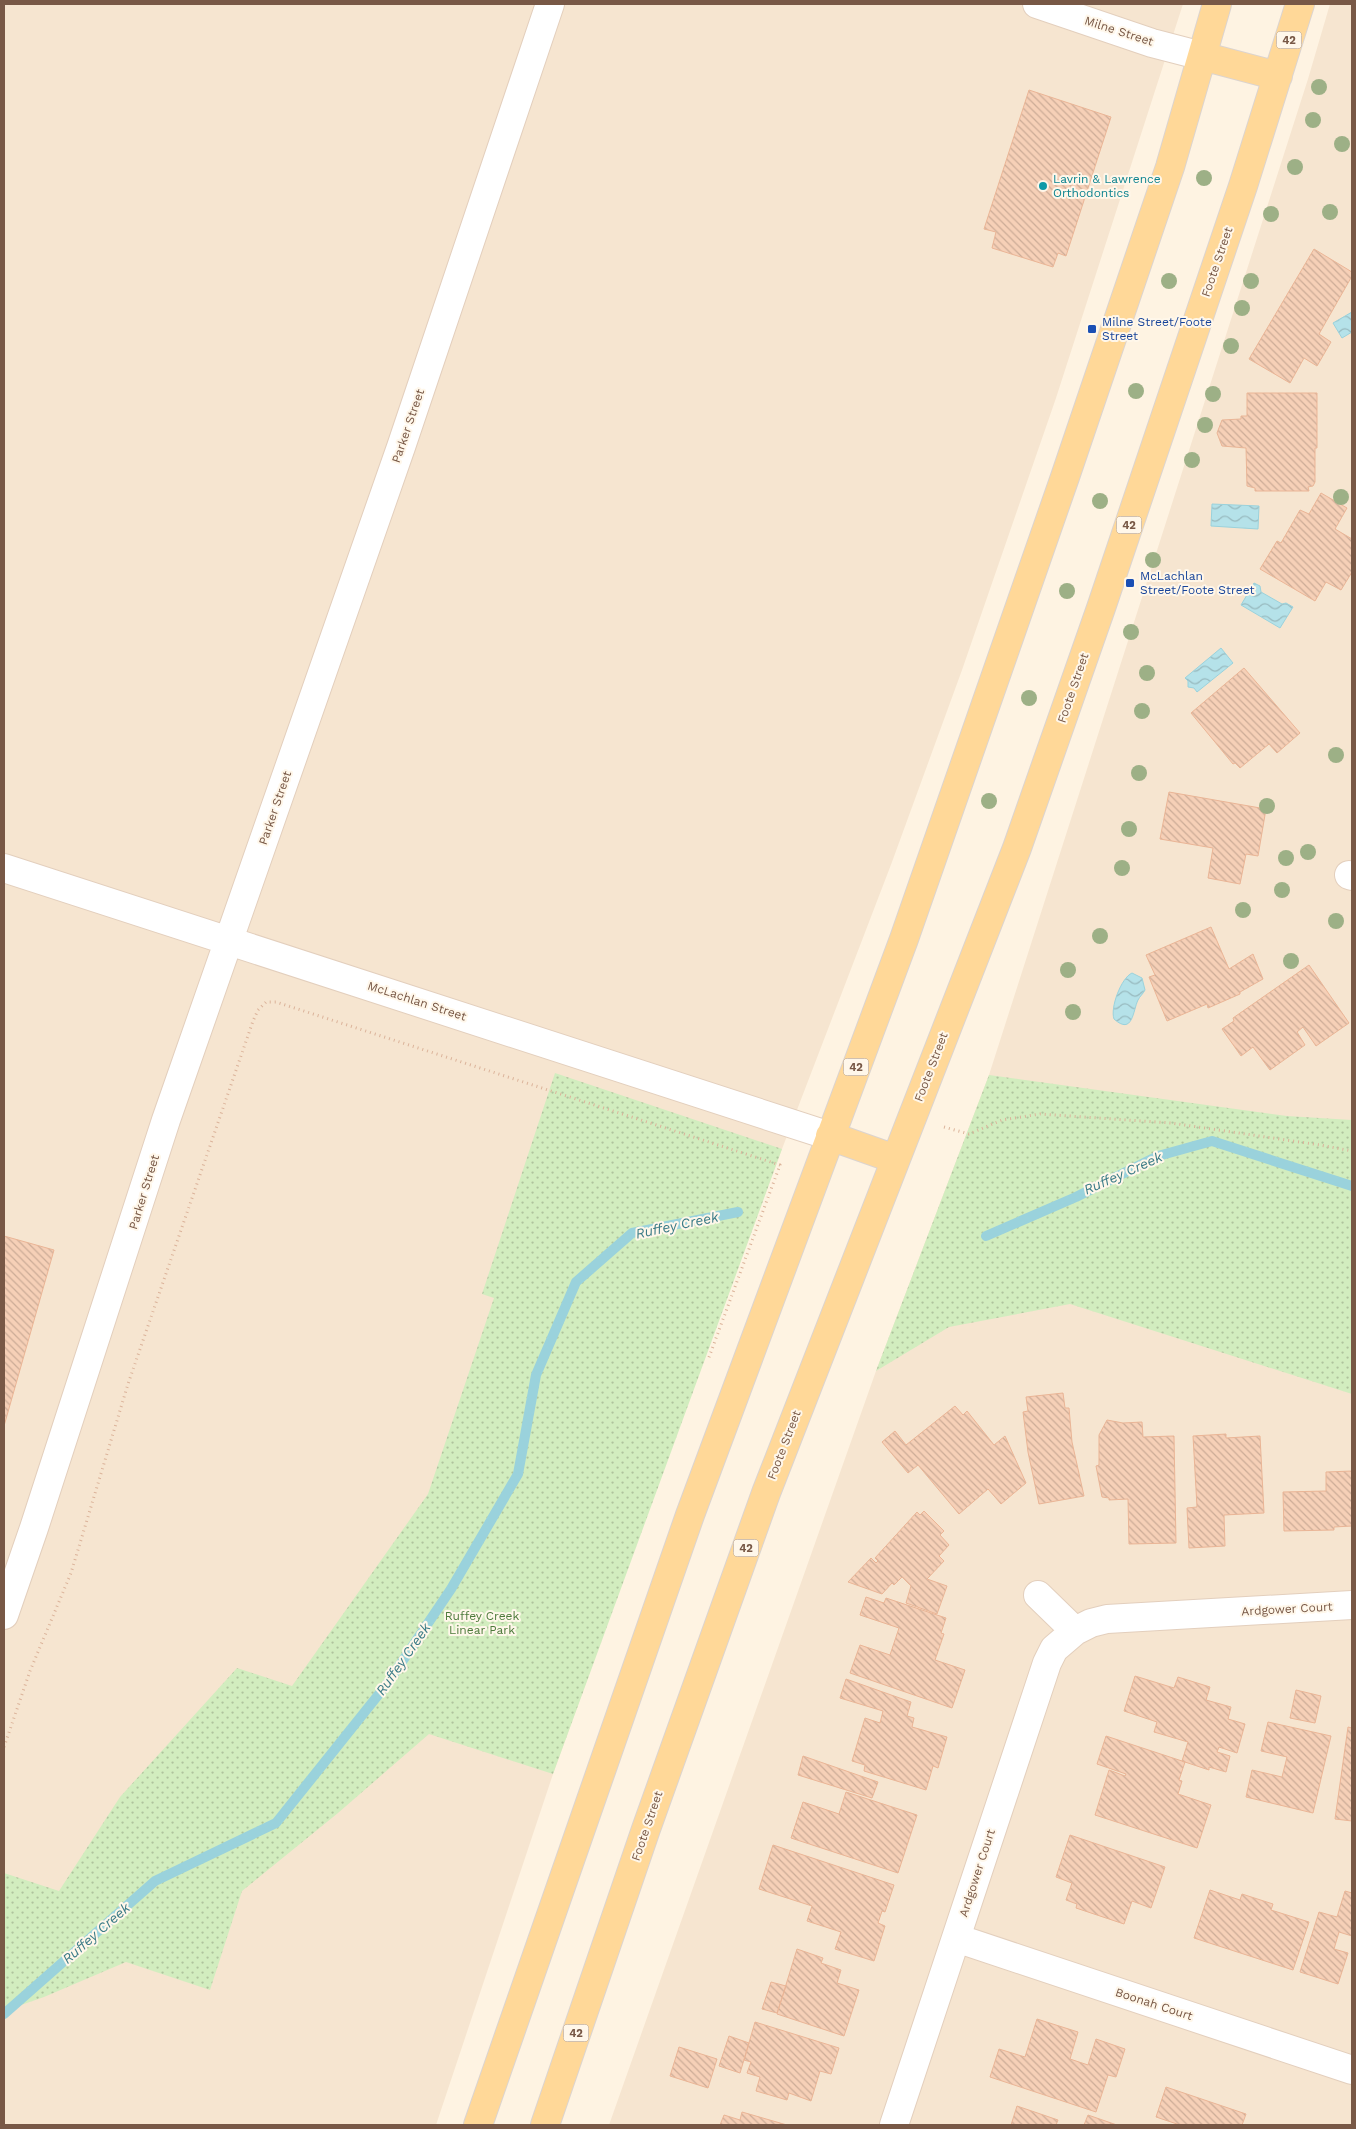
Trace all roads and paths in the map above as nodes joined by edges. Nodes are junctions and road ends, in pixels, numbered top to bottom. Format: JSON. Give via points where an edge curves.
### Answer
{"nodes":[{"id":1,"x":550,"y":4,"type":"edge"},
{"id":2,"x":1037,"y":4,"type":"edge"},
{"id":3,"x":1217,"y":4,"type":"edge"},
{"id":4,"x":1300,"y":4,"type":"edge"},
{"id":5,"x":1202,"y":56,"type":"junction"},
{"id":6,"x":1278,"y":76,"type":"junction"},
{"id":7,"x":4,"y":868,"type":"edge"},
{"id":8,"x":228,"y":942,"type":"junction"},
{"id":9,"x":944,"y":1126,"type":"dead end"},
{"id":10,"x":830,"y":1136,"type":"junction"},
{"id":11,"x":1352,"y":1151,"type":"edge"},
{"id":12,"x":895,"y":1159,"type":"junction"},
{"id":13,"x":708,"y":1360,"type":"dead end"},
{"id":14,"x":1038,"y":1595,"type":"dead end"},
{"id":15,"x":1352,"y":1605,"type":"edge"},
{"id":16,"x":4,"y":1615,"type":"edge"},
{"id":17,"x":1075,"y":1631,"type":"junction"},
{"id":18,"x":4,"y":1747,"type":"edge"},
{"id":19,"x":956,"y":1938,"type":"junction"},
{"id":20,"x":1352,"y":2070,"type":"edge"},
{"id":21,"x":478,"y":2125,"type":"edge"},
{"id":22,"x":544,"y":2125,"type":"edge"},
{"id":23,"x":894,"y":2125,"type":"edge"}],
"edges":[{"from":1,"to":8,"type":"street","name":"Parker Street","via":[[404,438]]},
{"from":2,"to":5,"type":"street","name":"Milne Street","via":[[1152,43]]},
{"from":3,"to":5,"type":"main road","number":"42"},
{"from":4,"to":6,"type":"main road","name":"Foote Street","number":"42"},
{"from":5,"to":6,"type":"main road"},
{"from":5,"to":10,"type":"main road","number":"42","via":[[1174,155],[1065,477],[904,939]]},
{"from":6,"to":12,"type":"main road","name":"Foote Street","number":"42","via":[[1101,608],[1017,848]]},
{"from":7,"to":8,"type":"street","name":"McLachlan Street"},
{"from":8,"to":10,"type":"street","name":"McLachlan Street"},
{"from":8,"to":16,"type":"street","name":"Parker Street","via":[[166,1120]]},
{"from":9,"to":11,"type":"path","via":[[969,1134],[1002,1120],[1040,1114],[1171,1123]]},
{"from":10,"to":12,"type":"main road"},
{"from":10,"to":21,"type":"main road","number":"42","via":[[690,1515]]},
{"from":12,"to":22,"type":"main road","name":"Foote Street","number":"42","via":[[766,1493]]},
{"from":13,"to":18,"type":"path","via":[[780,1164],[276,1002],[266,1002],[253,1021],[128,1384],[71,1573],[30,1671]]},
{"from":14,"to":17,"type":"street"},
{"from":15,"to":17,"type":"street","name":"Ardgower Court","via":[[1106,1619]]},
{"from":17,"to":19,"type":"street","name":"Ardgower Court","via":[[1054,1649],[1047,1663]]},
{"from":19,"to":20,"type":"street","name":"Boonah Court"},
{"from":19,"to":23,"type":"street","name":"Ardgower Court"}]}
